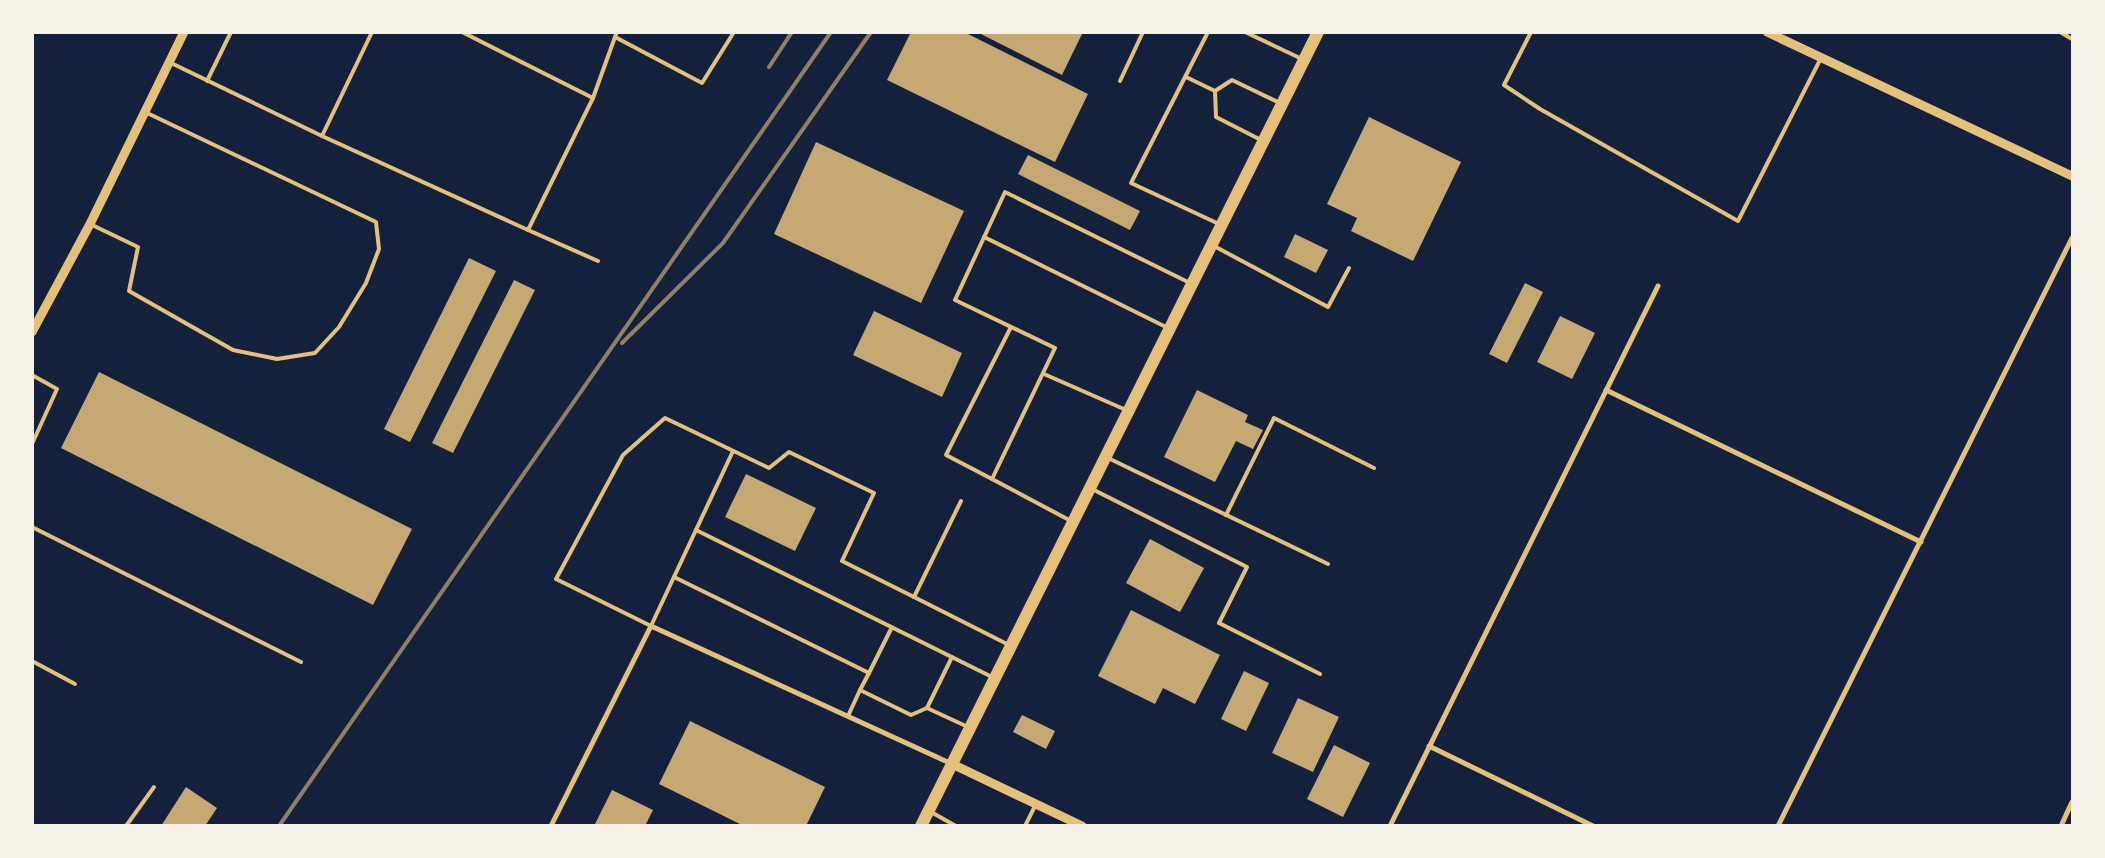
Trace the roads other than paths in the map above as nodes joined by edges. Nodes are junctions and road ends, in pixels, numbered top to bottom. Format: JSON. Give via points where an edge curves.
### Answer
{"nodes":[{"id":1,"x":184,"y":32,"type":"edge"},
{"id":2,"x":231,"y":32,"type":"edge"},
{"id":3,"x":372,"y":32,"type":"edge"},
{"id":4,"x":462,"y":32,"type":"edge"},
{"id":5,"x":734,"y":32,"type":"edge"},
{"id":6,"x":1143,"y":32,"type":"edge"},
{"id":7,"x":1208,"y":32,"type":"edge"},
{"id":8,"x":1245,"y":32,"type":"edge"},
{"id":9,"x":1318,"y":32,"type":"edge"},
{"id":10,"x":1531,"y":32,"type":"edge"},
{"id":11,"x":1767,"y":32,"type":"edge"},
{"id":12,"x":2060,"y":32,"type":"edge"},
{"id":13,"x":616,"y":34,"type":"edge"},
{"id":14,"x":1781,"y":35,"type":"edge"},
{"id":15,"x":2072,"y":39,"type":"edge"},
{"id":16,"x":1820,"y":58,"type":"junction"},
{"id":17,"x":1304,"y":60,"type":"junction"},
{"id":18,"x":169,"y":62,"type":"junction"},
{"id":19,"x":1186,"y":77,"type":"junction"},
{"id":20,"x":208,"y":80,"type":"junction"},
{"id":21,"x":1120,"y":81,"type":"dead end"},
{"id":22,"x":1215,"y":91,"type":"junction"},
{"id":23,"x":593,"y":98,"type":"junction"},
{"id":24,"x":1282,"y":104,"type":"junction"},
{"id":25,"x":145,"y":112,"type":"junction"},
{"id":26,"x":322,"y":136,"type":"junction"},
{"id":27,"x":1264,"y":141,"type":"junction"},
{"id":28,"x":2072,"y":176,"type":"edge"},
{"id":29,"x":90,"y":224,"type":"junction"},
{"id":30,"x":1221,"y":225,"type":"junction"},
{"id":31,"x":528,"y":230,"type":"junction"},
{"id":32,"x":984,"y":237,"type":"junction"},
{"id":33,"x":2072,"y":238,"type":"edge"},
{"id":34,"x":1212,"y":245,"type":"junction"},
{"id":35,"x":598,"y":261,"type":"dead end"},
{"id":36,"x":1349,"y":268,"type":"dead end"},
{"id":37,"x":1192,"y":284,"type":"junction"},
{"id":38,"x":1658,"y":286,"type":"dead end"},
{"id":39,"x":1011,"y":327,"type":"junction"},
{"id":40,"x":1170,"y":329,"type":"junction"},
{"id":41,"x":32,"y":332,"type":"edge"},
{"id":42,"x":1044,"y":374,"type":"junction"},
{"id":43,"x":32,"y":375,"type":"edge"},
{"id":44,"x":1606,"y":390,"type":"junction"},
{"id":45,"x":1128,"y":411,"type":"junction"},
{"id":46,"x":32,"y":444,"type":"edge"},
{"id":47,"x":733,"y":451,"type":"junction"},
{"id":48,"x":1106,"y":456,"type":"junction"},
{"id":49,"x":1374,"y":468,"type":"dead end"},
{"id":50,"x":992,"y":479,"type":"junction"},
{"id":51,"x":1090,"y":488,"type":"junction"},
{"id":52,"x":961,"y":501,"type":"dead end"},
{"id":53,"x":1226,"y":515,"type":"junction"},
{"id":54,"x":1073,"y":522,"type":"junction"},
{"id":55,"x":32,"y":527,"type":"edge"},
{"id":56,"x":696,"y":530,"type":"junction"},
{"id":57,"x":1921,"y":542,"type":"junction"},
{"id":58,"x":1328,"y":564,"type":"dead end"},
{"id":59,"x":674,"y":577,"type":"junction"},
{"id":60,"x":914,"y":597,"type":"junction"},
{"id":61,"x":651,"y":626,"type":"junction"},
{"id":62,"x":892,"y":627,"type":"junction"},
{"id":63,"x":1011,"y":646,"type":"junction"},
{"id":64,"x":952,"y":657,"type":"junction"},
{"id":65,"x":32,"y":661,"type":"edge"},
{"id":66,"x":301,"y":662,"type":"dead end"},
{"id":67,"x":869,"y":673,"type":"junction"},
{"id":68,"x":1320,"y":674,"type":"dead end"},
{"id":69,"x":995,"y":678,"type":"junction"},
{"id":70,"x":75,"y":684,"type":"dead end"},
{"id":71,"x":860,"y":690,"type":"junction"},
{"id":72,"x":927,"y":708,"type":"junction"},
{"id":73,"x":848,"y":716,"type":"junction"},
{"id":74,"x":970,"y":728,"type":"junction"},
{"id":75,"x":1429,"y":746,"type":"junction"},
{"id":76,"x":952,"y":764,"type":"junction"},
{"id":77,"x":154,"y":787,"type":"dead end"},
{"id":78,"x":2072,"y":802,"type":"edge"},
{"id":79,"x":1036,"y":804,"type":"junction"},
{"id":80,"x":928,"y":811,"type":"junction"},
{"id":81,"x":126,"y":826,"type":"edge"},
{"id":82,"x":551,"y":826,"type":"edge"},
{"id":83,"x":921,"y":826,"type":"edge"},
{"id":84,"x":956,"y":826,"type":"edge"},
{"id":85,"x":1025,"y":826,"type":"edge"},
{"id":86,"x":1082,"y":826,"type":"edge"},
{"id":87,"x":1390,"y":826,"type":"edge"},
{"id":88,"x":1593,"y":826,"type":"edge"},
{"id":89,"x":1778,"y":826,"type":"edge"},
{"id":90,"x":2061,"y":826,"type":"edge"}],
"edges":[{"from":1,"to":18,"type":"street"},
{"from":2,"to":20,"type":"lane"},
{"from":3,"to":26,"type":"lane"},
{"from":4,"to":23,"type":"lane"},
{"from":5,"to":13,"type":"lane","via":[[702,83]]},
{"from":6,"to":21,"type":"lane"},
{"from":7,"to":19,"type":"lane"},
{"from":8,"to":17,"type":"lane"},
{"from":9,"to":17,"type":"main road"},
{"from":10,"to":16,"type":"lane","via":[[1504,85],[1540,109],[1738,221]]},
{"from":11,"to":14,"type":"street"},
{"from":12,"to":15,"type":"lane"},
{"from":13,"to":23,"type":"lane"},
{"from":14,"to":16,"type":"street"},
{"from":16,"to":28,"type":"street"},
{"from":17,"to":24,"type":"main road"},
{"from":18,"to":20,"type":"lane"},
{"from":18,"to":25,"type":"street"},
{"from":19,"to":22,"type":"lane"},
{"from":19,"to":30,"type":"lane","via":[[1131,183]]},
{"from":20,"to":26,"type":"lane"},
{"from":22,"to":24,"type":"lane","via":[[1232,80]]},
{"from":22,"to":27,"type":"lane","via":[[1216,117]]},
{"from":23,"to":31,"type":"lane"},
{"from":24,"to":27,"type":"main road"},
{"from":25,"to":29,"type":"street"},
{"from":25,"to":29,"type":"lane","via":[[376,222],[379,249],[366,283],[339,327],[315,353],[277,359],[242,352],[233,350],[130,291],[138,247]]},
{"from":26,"to":31,"type":"lane"},
{"from":27,"to":30,"type":"main road"},
{"from":29,"to":41,"type":"street"},
{"from":30,"to":34,"type":"main road"},
{"from":31,"to":35,"type":"lane"},
{"from":32,"to":37,"type":"lane","via":[[1005,192]]},
{"from":32,"to":39,"type":"lane","via":[[955,300]]},
{"from":32,"to":40,"type":"lane"},
{"from":33,"to":57,"type":"street"},
{"from":34,"to":36,"type":"lane","via":[[1328,307]]},
{"from":34,"to":37,"type":"main road"},
{"from":37,"to":40,"type":"main road"},
{"from":38,"to":44,"type":"street"},
{"from":39,"to":42,"type":"lane","via":[[1055,348]]},
{"from":39,"to":50,"type":"lane","via":[[946,455]]},
{"from":40,"to":45,"type":"main road"},
{"from":42,"to":45,"type":"lane"},
{"from":42,"to":50,"type":"lane"},
{"from":43,"to":46,"type":"lane","via":[[57,389]]},
{"from":44,"to":57,"type":"street"},
{"from":44,"to":75,"type":"street"},
{"from":45,"to":48,"type":"main road"},
{"from":47,"to":56,"type":"lane"},
{"from":47,"to":60,"type":"lane","via":[[770,468],[789,452],[874,493],[842,561]]},
{"from":47,"to":61,"type":"lane","via":[[665,418],[623,455],[556,580]]},
{"from":48,"to":51,"type":"main road"},
{"from":48,"to":53,"type":"lane"},
{"from":49,"to":53,"type":"lane","via":[[1274,418]]},
{"from":50,"to":54,"type":"lane"},
{"from":51,"to":54,"type":"main road"},
{"from":51,"to":68,"type":"lane","via":[[1247,567],[1219,623]]},
{"from":52,"to":60,"type":"lane"},
{"from":53,"to":58,"type":"lane"},
{"from":54,"to":63,"type":"main road"},
{"from":55,"to":66,"type":"lane"},
{"from":56,"to":59,"type":"lane"},
{"from":56,"to":62,"type":"lane"},
{"from":57,"to":89,"type":"street"},
{"from":59,"to":61,"type":"lane"},
{"from":59,"to":67,"type":"lane"},
{"from":60,"to":63,"type":"lane"},
{"from":61,"to":73,"type":"street"},
{"from":61,"to":82,"type":"street"},
{"from":62,"to":64,"type":"lane"},
{"from":62,"to":67,"type":"lane"},
{"from":63,"to":69,"type":"main road"},
{"from":64,"to":69,"type":"lane"},
{"from":64,"to":72,"type":"lane"},
{"from":65,"to":70,"type":"lane"},
{"from":67,"to":71,"type":"lane"},
{"from":69,"to":74,"type":"main road"},
{"from":71,"to":72,"type":"lane","via":[[911,715]]},
{"from":71,"to":73,"type":"lane"},
{"from":72,"to":74,"type":"lane"},
{"from":73,"to":76,"type":"street"},
{"from":74,"to":76,"type":"main road"},
{"from":75,"to":87,"type":"street"},
{"from":75,"to":88,"type":"street"},
{"from":76,"to":79,"type":"street"},
{"from":76,"to":80,"type":"main road"},
{"from":77,"to":81,"type":"lane"},
{"from":78,"to":90,"type":"street"},
{"from":79,"to":85,"type":"lane"},
{"from":79,"to":86,"type":"street"},
{"from":80,"to":83,"type":"main road"},
{"from":80,"to":84,"type":"lane"}]}
